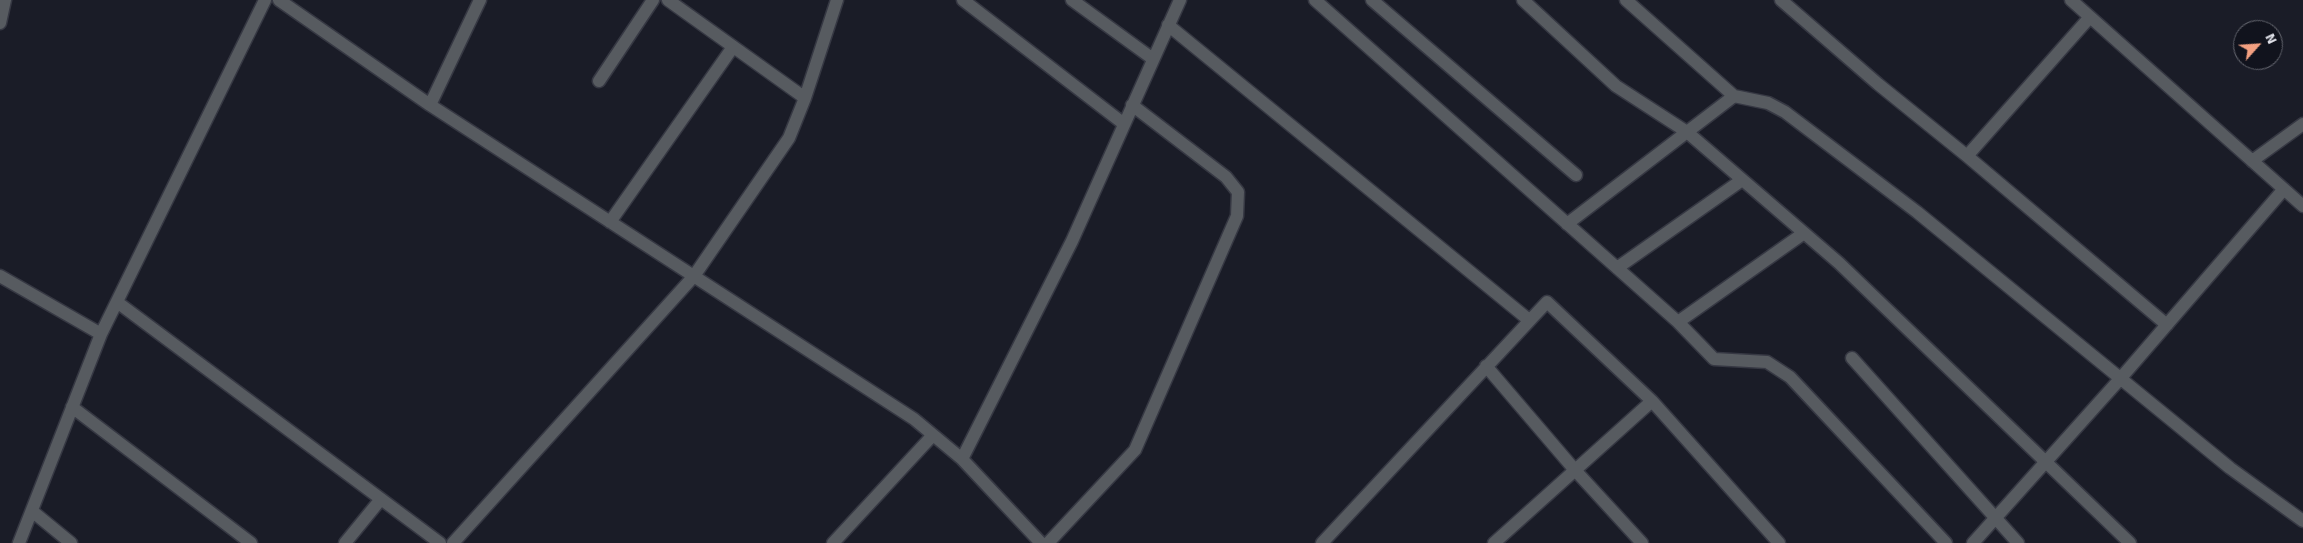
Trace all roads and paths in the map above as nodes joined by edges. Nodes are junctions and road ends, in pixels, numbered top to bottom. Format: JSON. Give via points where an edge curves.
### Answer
{"nodes":[{"id":1,"x":5,"y":0,"type":"edge"},
{"id":2,"x":265,"y":0,"type":"edge"},
{"id":3,"x":279,"y":0,"type":"edge"},
{"id":4,"x":480,"y":0,"type":"edge"},
{"id":5,"x":653,"y":0,"type":"edge"},
{"id":6,"x":668,"y":0,"type":"edge"},
{"id":7,"x":836,"y":0,"type":"edge"},
{"id":8,"x":963,"y":0,"type":"edge"},
{"id":9,"x":1072,"y":0,"type":"edge"},
{"id":10,"x":1180,"y":0,"type":"edge"},
{"id":11,"x":1314,"y":0,"type":"edge"},
{"id":12,"x":1372,"y":0,"type":"edge"},
{"id":13,"x":1523,"y":0,"type":"edge"},
{"id":14,"x":1626,"y":0,"type":"edge"},
{"id":15,"x":1781,"y":0,"type":"edge"},
{"id":16,"x":2071,"y":0,"type":"edge"},
{"id":17,"x":2090,"y":17,"type":"junction"},
{"id":18,"x":0,"y":23,"type":"edge"},
{"id":19,"x":1168,"y":25,"type":"junction"},
{"id":20,"x":733,"y":47,"type":"junction"},
{"id":21,"x":1152,"y":59,"type":"junction"},
{"id":22,"x":599,"y":81,"type":"dead end"},
{"id":23,"x":1734,"y":96,"type":"junction"},
{"id":24,"x":805,"y":98,"type":"junction"},
{"id":25,"x":430,"y":105,"type":"junction"},
{"id":26,"x":1132,"y":105,"type":"junction"},
{"id":27,"x":1124,"y":124,"type":"junction"},
{"id":28,"x":2303,"y":124,"type":"edge"},
{"id":29,"x":1686,"y":132,"type":"junction"},
{"id":30,"x":1968,"y":156,"type":"junction"},
{"id":31,"x":2252,"y":161,"type":"junction"},
{"id":32,"x":1576,"y":175,"type":"dead end"},
{"id":33,"x":1742,"y":180,"type":"junction"},
{"id":34,"x":2284,"y":189,"type":"junction"},
{"id":35,"x":2303,"y":206,"type":"edge"},
{"id":36,"x":610,"y":222,"type":"junction"},
{"id":37,"x":1568,"y":224,"type":"junction"},
{"id":38,"x":1804,"y":233,"type":"junction"},
{"id":39,"x":1617,"y":268,"type":"junction"},
{"id":40,"x":0,"y":276,"type":"edge"},
{"id":41,"x":694,"y":276,"type":"junction"},
{"id":42,"x":117,"y":302,"type":"junction"},
{"id":43,"x":1529,"y":320,"type":"junction"},
{"id":44,"x":1678,"y":322,"type":"junction"},
{"id":45,"x":2167,"y":325,"type":"junction"},
{"id":46,"x":100,"y":334,"type":"junction"},
{"id":47,"x":1852,"y":358,"type":"dead end"},
{"id":48,"x":1486,"y":366,"type":"junction"},
{"id":49,"x":2120,"y":379,"type":"junction"},
{"id":50,"x":1652,"y":401,"type":"junction"},
{"id":51,"x":72,"y":407,"type":"junction"},
{"id":52,"x":933,"y":435,"type":"junction"},
{"id":53,"x":962,"y":459,"type":"junction"},
{"id":54,"x":2046,"y":462,"type":"junction"},
{"id":55,"x":1574,"y":469,"type":"junction"},
{"id":56,"x":381,"y":499,"type":"junction"},
{"id":57,"x":32,"y":511,"type":"junction"},
{"id":58,"x":1996,"y":517,"type":"junction"},
{"id":59,"x":2303,"y":521,"type":"edge"},
{"id":60,"x":19,"y":543,"type":"edge"},
{"id":61,"x":71,"y":543,"type":"edge"},
{"id":62,"x":251,"y":543,"type":"edge"},
{"id":63,"x":345,"y":543,"type":"edge"},
{"id":64,"x":440,"y":543,"type":"edge"},
{"id":65,"x":453,"y":543,"type":"edge"},
{"id":66,"x":833,"y":543,"type":"edge"},
{"id":67,"x":1041,"y":543,"type":"edge"},
{"id":68,"x":1048,"y":543,"type":"edge"},
{"id":69,"x":1322,"y":543,"type":"edge"},
{"id":70,"x":1494,"y":543,"type":"edge"},
{"id":71,"x":1642,"y":543,"type":"edge"},
{"id":72,"x":1779,"y":543,"type":"edge"},
{"id":73,"x":1946,"y":543,"type":"edge"},
{"id":74,"x":1974,"y":543,"type":"edge"},
{"id":75,"x":2018,"y":543,"type":"edge"},
{"id":76,"x":2130,"y":543,"type":"edge"}],
"edges":[{"from":1,"to":18,"type":"street"},
{"from":2,"to":42,"type":"street"},
{"from":3,"to":25,"type":"street"},
{"from":4,"to":25,"type":"street"},
{"from":5,"to":22,"type":"street"},
{"from":6,"to":20,"type":"street"},
{"from":7,"to":24,"type":"street"},
{"from":8,"to":27,"type":"street"},
{"from":9,"to":21,"type":"street"},
{"from":10,"to":19,"type":"street"},
{"from":11,"to":37,"type":"street"},
{"from":12,"to":32,"type":"street"},
{"from":13,"to":29,"type":"street","via":[[1616,86]]},
{"from":14,"to":23,"type":"street"},
{"from":15,"to":30,"type":"street"},
{"from":16,"to":17,"type":"street"},
{"from":17,"to":30,"type":"street"},
{"from":17,"to":31,"type":"street"},
{"from":19,"to":21,"type":"street"},
{"from":19,"to":43,"type":"street"},
{"from":20,"to":24,"type":"street"},
{"from":20,"to":36,"type":"street"},
{"from":21,"to":26,"type":"street"},
{"from":23,"to":29,"type":"street"},
{"from":23,"to":49,"type":"street","via":[[1768,104],[1785,112],[1917,212]]},
{"from":24,"to":41,"type":"street","via":[[789,138]]},
{"from":25,"to":36,"type":"street"},
{"from":26,"to":27,"type":"street"},
{"from":26,"to":68,"type":"street","via":[[1226,177],[1238,192],[1237,216],[1135,450]]},
{"from":27,"to":53,"type":"street","via":[[1072,241]]},
{"from":28,"to":31,"type":"street"},
{"from":29,"to":33,"type":"street"},
{"from":29,"to":37,"type":"street"},
{"from":30,"to":45,"type":"street"},
{"from":31,"to":34,"type":"street"},
{"from":33,"to":38,"type":"street"},
{"from":33,"to":39,"type":"street"},
{"from":34,"to":35,"type":"street"},
{"from":34,"to":45,"type":"street"},
{"from":36,"to":41,"type":"street"},
{"from":37,"to":39,"type":"street"},
{"from":38,"to":44,"type":"street"},
{"from":38,"to":54,"type":"street"},
{"from":39,"to":44,"type":"street"},
{"from":40,"to":46,"type":"street"},
{"from":41,"to":52,"type":"street","via":[[914,419]]},
{"from":41,"to":65,"type":"street"},
{"from":42,"to":46,"type":"street"},
{"from":42,"to":56,"type":"street"},
{"from":43,"to":48,"type":"street"},
{"from":43,"to":50,"type":"street","via":[[1546,302]]},
{"from":44,"to":73,"type":"street","via":[[1714,359],[1767,362],[1790,377]]},
{"from":45,"to":49,"type":"street"},
{"from":46,"to":51,"type":"street"},
{"from":47,"to":58,"type":"street"},
{"from":48,"to":55,"type":"street"},
{"from":48,"to":69,"type":"street"},
{"from":49,"to":54,"type":"street"},
{"from":49,"to":59,"type":"street","via":[[2230,468]]},
{"from":50,"to":55,"type":"street"},
{"from":50,"to":72,"type":"street"},
{"from":51,"to":57,"type":"street"},
{"from":51,"to":62,"type":"street"},
{"from":52,"to":53,"type":"street"},
{"from":52,"to":66,"type":"street"},
{"from":53,"to":67,"type":"street"},
{"from":54,"to":58,"type":"street"},
{"from":54,"to":76,"type":"street"},
{"from":55,"to":70,"type":"street"},
{"from":55,"to":71,"type":"street"},
{"from":56,"to":63,"type":"street"},
{"from":56,"to":64,"type":"street"},
{"from":57,"to":60,"type":"street"},
{"from":57,"to":61,"type":"street"},
{"from":58,"to":74,"type":"street"},
{"from":58,"to":75,"type":"street"}]}
